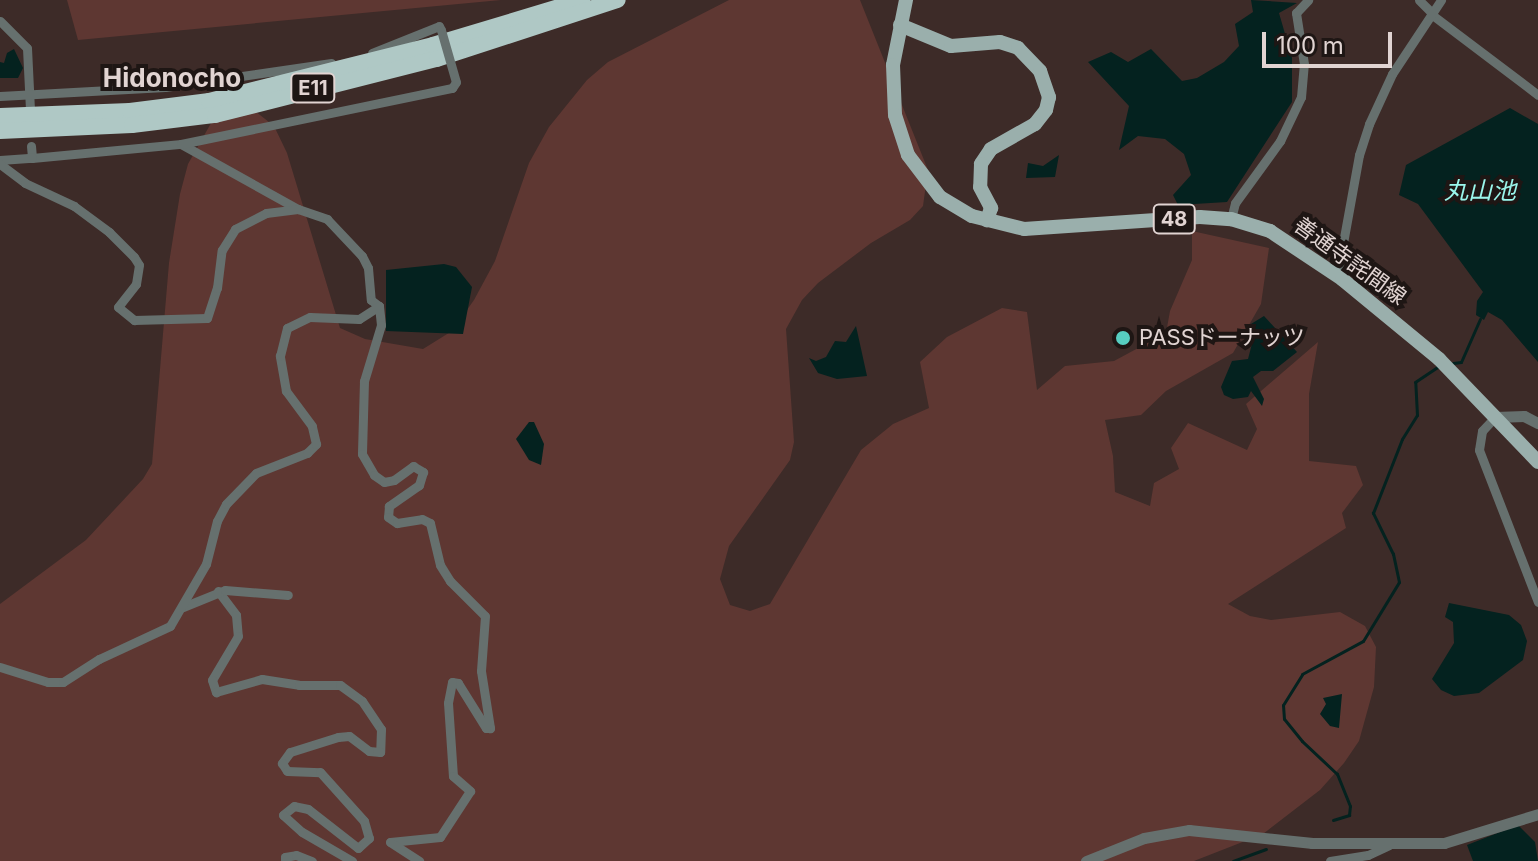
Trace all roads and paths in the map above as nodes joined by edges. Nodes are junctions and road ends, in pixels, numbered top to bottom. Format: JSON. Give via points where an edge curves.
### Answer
{"nodes":[{"id":1,"x":582,"y":0,"type":"edge"},
{"id":2,"x":618,"y":0,"type":"edge"},
{"id":3,"x":906,"y":0,"type":"edge"},
{"id":4,"x":1308,"y":0,"type":"edge"},
{"id":5,"x":1419,"y":0,"type":"edge"},
{"id":6,"x":1441,"y":0,"type":"edge"},
{"id":7,"x":1432,"y":14,"type":"junction"},
{"id":8,"x":0,"y":21,"type":"edge"},
{"id":9,"x":900,"y":25,"type":"junction"},
{"id":10,"x":27,"y":95,"type":"junction"},
{"id":11,"x":1538,"y":95,"type":"edge"},
{"id":12,"x":0,"y":96,"type":"edge"},
{"id":13,"x":30,"y":110,"type":"dead end"},
{"id":14,"x":0,"y":116,"type":"edge"},
{"id":15,"x":0,"y":131,"type":"edge"},
{"id":16,"x":181,"y":144,"type":"junction"},
{"id":17,"x":31,"y":146,"type":"dead end"},
{"id":18,"x":32,"y":158,"type":"junction"},
{"id":19,"x":0,"y":162,"type":"edge"},
{"id":20,"x":298,"y":209,"type":"junction"},
{"id":21,"x":1231,"y":219,"type":"junction"},
{"id":22,"x":987,"y":220,"type":"junction"},
{"id":23,"x":1337,"y":276,"type":"junction"},
{"id":24,"x":379,"y":306,"type":"junction"},
{"id":25,"x":1495,"y":417,"type":"junction"},
{"id":26,"x":1538,"y":423,"type":"edge"},
{"id":27,"x":1538,"y":462,"type":"edge"},
{"id":28,"x":218,"y":591,"type":"junction"},
{"id":29,"x":288,"y":595,"type":"dead end"},
{"id":30,"x":1538,"y":602,"type":"edge"},
{"id":31,"x":183,"y":607,"type":"junction"},
{"id":32,"x":0,"y":667,"type":"edge"},
{"id":33,"x":1538,"y":804,"type":"edge"},
{"id":34,"x":1534,"y":816,"type":"edge"},
{"id":35,"x":1389,"y":845,"type":"junction"},
{"id":36,"x":285,"y":861,"type":"edge"},
{"id":37,"x":312,"y":861,"type":"edge"},
{"id":38,"x":352,"y":861,"type":"edge"},
{"id":39,"x":419,"y":861,"type":"edge"},
{"id":40,"x":1086,"y":861,"type":"edge"},
{"id":41,"x":1330,"y":861,"type":"edge"}],
"edges":[{"from":1,"to":14,"type":"highway","number":"E11","via":[[433,45],[209,101],[130,111]]},
{"from":2,"to":15,"type":"highway","number":"E11","via":[[437,59],[215,115]]},
{"from":3,"to":9,"type":"main road","name":"善通寺詫間線","number":"48"},
{"from":4,"to":21,"type":"street","via":[[1296,13],[1304,64],[1301,97],[1280,141],[1235,203]]},
{"from":5,"to":7,"type":"street"},
{"from":6,"to":7,"type":"street"},
{"from":7,"to":11,"type":"street"},
{"from":7,"to":23,"type":"street","via":[[1392,74],[1369,124]]},
{"from":8,"to":10,"type":"street","via":[[27,48]]},
{"from":9,"to":22,"type":"main road","name":"善通寺詫間線","number":"48","via":[[892,92],[900,138],[918,172],[940,197]]},
{"from":9,"to":22,"type":"main road","via":[[951,46],[1000,42],[1018,48],[1040,71],[1049,97],[1046,110],[1035,124],[991,149],[981,164],[980,187],[991,208]]},
{"from":10,"to":12,"type":"street"},
{"from":10,"to":13,"type":"street"},
{"from":10,"to":16,"type":"street","bridge":true,"via":[[165,87],[322,65],[364,56],[439,26],[441,30],[456,82],[452,88]]},
{"from":16,"to":18,"type":"street"},
{"from":16,"to":20,"type":"street"},
{"from":17,"to":18,"type":"street"},
{"from":18,"to":19,"type":"street"},
{"from":19,"to":20,"type":"street","via":[[25,183],[74,206],[134,257],[139,265],[136,284],[118,307],[134,320],[207,318],[222,250],[235,229],[266,213]]},
{"from":20,"to":24,"type":"street","via":[[327,219],[351,241],[368,268],[371,300]]},
{"from":21,"to":22,"type":"main road","name":"善通寺詫間線","number":"48","via":[[1046,230]]},
{"from":21,"to":23,"type":"main road","name":"善通寺詫間線","number":"48","via":[[1282,237]]},
{"from":23,"to":25,"type":"main road","name":"善通寺詫間線","number":"48","via":[[1439,359]]},
{"from":24,"to":31,"type":"street","via":[[359,319],[310,317],[287,328],[280,356],[286,391],[312,426],[316,444],[307,453],[256,473],[226,504],[206,564]]},
{"from":24,"to":39,"type":"street","via":[[381,325],[364,381],[362,454],[384,482],[413,466],[423,472],[419,485],[389,506],[388,517],[397,523],[430,523],[440,565],[485,616],[481,671],[490,728],[452,682],[448,703],[453,776],[470,791],[440,837],[390,842]]},
{"from":25,"to":26,"type":"street","via":[[1524,416]]},
{"from":25,"to":27,"type":"main road","name":"善通寺詫間線","number":"48"},
{"from":25,"to":30,"type":"street","via":[[1482,431],[1479,450]]},
{"from":28,"to":29,"type":"street"},
{"from":28,"to":31,"type":"street"},
{"from":28,"to":38,"type":"street","via":[[238,623],[233,646],[212,680],[216,692],[262,679],[340,685],[362,701],[381,729],[380,752],[369,751],[349,736],[338,737],[290,752],[282,763],[287,771],[320,772],[364,821],[369,838],[358,848],[308,809],[294,806],[283,815]]},
{"from":31,"to":32,"type":"street","via":[[162,632],[99,659],[63,682]]},
{"from":33,"to":34,"type":"street"},
{"from":34,"to":35,"type":"street","via":[[1463,840]]},
{"from":35,"to":40,"type":"street","via":[[1189,830],[1144,838]]},
{"from":35,"to":41,"type":"street","via":[[1368,855]]},
{"from":36,"to":37,"type":"street","via":[[290,855]]}]}
